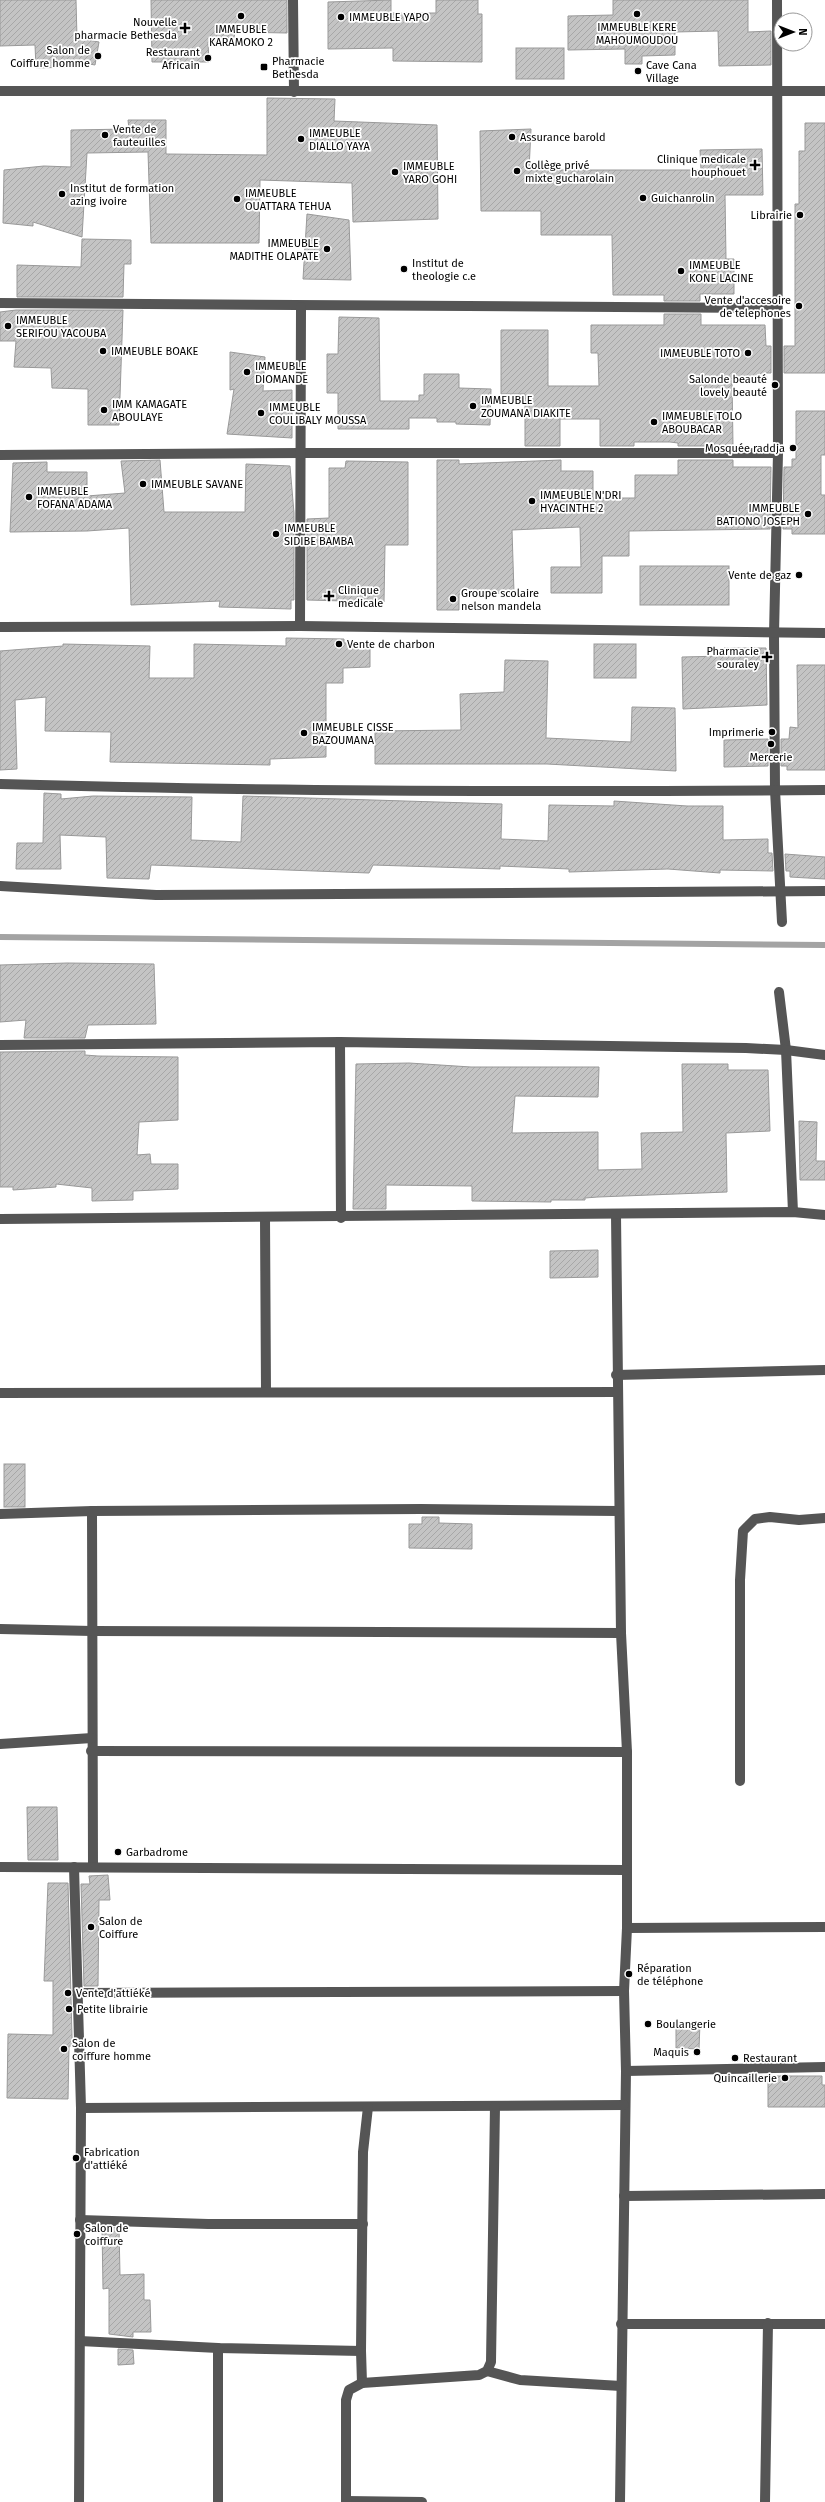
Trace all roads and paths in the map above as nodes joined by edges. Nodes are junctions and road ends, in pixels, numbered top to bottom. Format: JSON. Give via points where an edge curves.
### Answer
{"nodes":[{"id":1,"x":293,"y":0,"type":"edge"},
{"id":2,"x":777,"y":0,"type":"edge"},
{"id":3,"x":0,"y":91,"type":"edge"},
{"id":4,"x":777,"y":91,"type":"junction"},
{"id":5,"x":825,"y":91,"type":"edge"},
{"id":6,"x":294,"y":92,"type":"junction"},
{"id":7,"x":0,"y":303,"type":"edge"},
{"id":8,"x":301,"y":306,"type":"junction"},
{"id":9,"x":777,"y":308,"type":"junction"},
{"id":10,"x":301,"y":453,"type":"junction"},
{"id":11,"x":778,"y":453,"type":"junction"},
{"id":12,"x":0,"y":455,"type":"edge"},
{"id":13,"x":300,"y":626,"type":"junction"},
{"id":14,"x":0,"y":627,"type":"edge"},
{"id":15,"x":825,"y":633,"type":"edge"},
{"id":16,"x":774,"y":634,"type":"junction"},
{"id":17,"x":0,"y":784,"type":"edge"},
{"id":18,"x":776,"y":790,"type":"junction"},
{"id":19,"x":825,"y":790,"type":"edge"},
{"id":20,"x":0,"y":886,"type":"edge"},
{"id":21,"x":780,"y":891,"type":"junction"},
{"id":22,"x":825,"y":891,"type":"edge"},
{"id":23,"x":782,"y":922,"type":"dead end"},
{"id":24,"x":779,"y":992,"type":"dead end"},
{"id":25,"x":340,"y":1042,"type":"junction"},
{"id":26,"x":0,"y":1045,"type":"edge"},
{"id":27,"x":786,"y":1050,"type":"junction"},
{"id":28,"x":825,"y":1055,"type":"edge"},
{"id":29,"x":793,"y":1212,"type":"junction"},
{"id":30,"x":616,"y":1215,"type":"junction"},
{"id":31,"x":825,"y":1215,"type":"edge"},
{"id":32,"x":266,"y":1218,"type":"junction"},
{"id":33,"x":341,"y":1218,"type":"junction"},
{"id":34,"x":0,"y":1219,"type":"edge"},
{"id":35,"x":825,"y":1370,"type":"edge"},
{"id":36,"x":616,"y":1375,"type":"junction"},
{"id":37,"x":266,"y":1392,"type":"junction"},
{"id":38,"x":617,"y":1392,"type":"junction"},
{"id":39,"x":0,"y":1393,"type":"edge"},
{"id":40,"x":92,"y":1511,"type":"junction"},
{"id":41,"x":619,"y":1511,"type":"junction"},
{"id":42,"x":0,"y":1514,"type":"edge"},
{"id":43,"x":825,"y":1518,"type":"edge"},
{"id":44,"x":0,"y":1629,"type":"edge"},
{"id":45,"x":92,"y":1631,"type":"junction"},
{"id":46,"x":621,"y":1633,"type":"junction"},
{"id":47,"x":92,"y":1738,"type":"junction"},
{"id":48,"x":0,"y":1744,"type":"edge"},
{"id":49,"x":91,"y":1750,"type":"junction"},
{"id":50,"x":627,"y":1752,"type":"junction"},
{"id":51,"x":740,"y":1781,"type":"dead end"},
{"id":52,"x":0,"y":1867,"type":"edge"},
{"id":53,"x":74,"y":1867,"type":"junction"},
{"id":54,"x":93,"y":1867,"type":"junction"},
{"id":55,"x":626,"y":1870,"type":"junction"},
{"id":56,"x":825,"y":1927,"type":"edge"},
{"id":57,"x":627,"y":1928,"type":"junction"},
{"id":58,"x":624,"y":1991,"type":"junction"},
{"id":59,"x":77,"y":1993,"type":"junction"},
{"id":60,"x":825,"y":2067,"type":"edge"},
{"id":61,"x":626,"y":2070,"type":"junction"},
{"id":62,"x":495,"y":2106,"type":"junction"},
{"id":63,"x":624,"y":2106,"type":"junction"},
{"id":64,"x":368,"y":2107,"type":"junction"},
{"id":65,"x":81,"y":2108,"type":"junction"},
{"id":66,"x":825,"y":2194,"type":"edge"},
{"id":67,"x":624,"y":2196,"type":"junction"},
{"id":68,"x":80,"y":2220,"type":"junction"},
{"id":69,"x":363,"y":2224,"type":"junction"},
{"id":70,"x":768,"y":2322,"type":"junction"},
{"id":71,"x":621,"y":2324,"type":"junction"},
{"id":72,"x":825,"y":2324,"type":"edge"},
{"id":73,"x":80,"y":2341,"type":"junction"},
{"id":74,"x":218,"y":2348,"type":"junction"},
{"id":75,"x":361,"y":2351,"type":"junction"},
{"id":76,"x":487,"y":2371,"type":"junction"},
{"id":77,"x":362,"y":2383,"type":"junction"},
{"id":78,"x":621,"y":2386,"type":"junction"},
{"id":79,"x":79,"y":2502,"type":"edge"},
{"id":80,"x":218,"y":2502,"type":"edge"},
{"id":81,"x":346,"y":2502,"type":"edge"},
{"id":82,"x":422,"y":2502,"type":"edge"},
{"id":83,"x":620,"y":2502,"type":"edge"},
{"id":84,"x":765,"y":2502,"type":"edge"}],
"edges":[{"from":1,"to":6,"type":"street"},
{"from":2,"to":4,"type":"street"},
{"from":3,"to":6,"type":"street"},
{"from":4,"to":5,"type":"street"},
{"from":4,"to":6,"type":"street"},
{"from":4,"to":9,"type":"street"},
{"from":7,"to":8,"type":"street"},
{"from":8,"to":9,"type":"street"},
{"from":8,"to":10,"type":"street"},
{"from":9,"to":11,"type":"street"},
{"from":10,"to":11,"type":"street"},
{"from":10,"to":12,"type":"street"},
{"from":10,"to":13,"type":"street"},
{"from":11,"to":16,"type":"street"},
{"from":13,"to":14,"type":"street"},
{"from":13,"to":16,"type":"street"},
{"from":15,"to":16,"type":"street"},
{"from":16,"to":18,"type":"street"},
{"from":17,"to":18,"type":"street","via":[[507,792]]},
{"from":18,"to":19,"type":"street"},
{"from":18,"to":21,"type":"street"},
{"from":20,"to":21,"type":"street","via":[[156,896]]},
{"from":21,"to":22,"type":"street"},
{"from":21,"to":23,"type":"street"},
{"from":24,"to":27,"type":"street"},
{"from":25,"to":26,"type":"street"},
{"from":25,"to":27,"type":"street"},
{"from":25,"to":33,"type":"street"},
{"from":27,"to":28,"type":"street"},
{"from":27,"to":29,"type":"street"},
{"from":29,"to":30,"type":"street"},
{"from":29,"to":31,"type":"street"},
{"from":30,"to":33,"type":"street"},
{"from":30,"to":36,"type":"street"},
{"from":32,"to":33,"type":"street"},
{"from":32,"to":34,"type":"street"},
{"from":32,"to":37,"type":"street"},
{"from":35,"to":36,"type":"street"},
{"from":36,"to":38,"type":"street"},
{"from":37,"to":38,"type":"street"},
{"from":37,"to":39,"type":"street"},
{"from":38,"to":41,"type":"street"},
{"from":40,"to":41,"type":"street"},
{"from":40,"to":42,"type":"street"},
{"from":40,"to":45,"type":"street"},
{"from":41,"to":46,"type":"street"},
{"from":43,"to":51,"type":"street","via":[[755,1519],[743,1531],[740,1580]]},
{"from":44,"to":45,"type":"street"},
{"from":45,"to":46,"type":"street"},
{"from":45,"to":47,"type":"street"},
{"from":46,"to":50,"type":"street"},
{"from":47,"to":48,"type":"street"},
{"from":47,"to":49,"type":"street"},
{"from":49,"to":50,"type":"street"},
{"from":49,"to":54,"type":"street"},
{"from":50,"to":55,"type":"street"},
{"from":52,"to":53,"type":"street"},
{"from":53,"to":54,"type":"street"},
{"from":53,"to":59,"type":"street"},
{"from":54,"to":55,"type":"street"},
{"from":55,"to":57,"type":"street"},
{"from":56,"to":57,"type":"street"},
{"from":57,"to":58,"type":"street"},
{"from":58,"to":59,"type":"street"},
{"from":58,"to":61,"type":"street"},
{"from":59,"to":65,"type":"street"},
{"from":60,"to":61,"type":"street"},
{"from":61,"to":63,"type":"street"},
{"from":62,"to":63,"type":"street"},
{"from":62,"to":64,"type":"street"},
{"from":62,"to":76,"type":"street","via":[[491,2362]]},
{"from":63,"to":67,"type":"street"},
{"from":64,"to":65,"type":"street"},
{"from":64,"to":69,"type":"street","via":[[363,2152]]},
{"from":65,"to":68,"type":"street"},
{"from":66,"to":67,"type":"street"},
{"from":67,"to":71,"type":"street"},
{"from":68,"to":69,"type":"street","via":[[208,2224]]},
{"from":68,"to":73,"type":"street"},
{"from":69,"to":75,"type":"street"},
{"from":70,"to":71,"type":"street"},
{"from":70,"to":72,"type":"street"},
{"from":70,"to":84,"type":"street"},
{"from":71,"to":78,"type":"street"},
{"from":73,"to":74,"type":"street"},
{"from":73,"to":79,"type":"street"},
{"from":74,"to":75,"type":"street"},
{"from":74,"to":80,"type":"street"},
{"from":75,"to":77,"type":"street"},
{"from":76,"to":77,"type":"street","via":[[479,2375]]},
{"from":76,"to":78,"type":"street","via":[[520,2380]]},
{"from":77,"to":81,"type":"street","via":[[349,2390],[346,2400]]},
{"from":78,"to":83,"type":"street"},
{"from":81,"to":82,"type":"street"}]}
